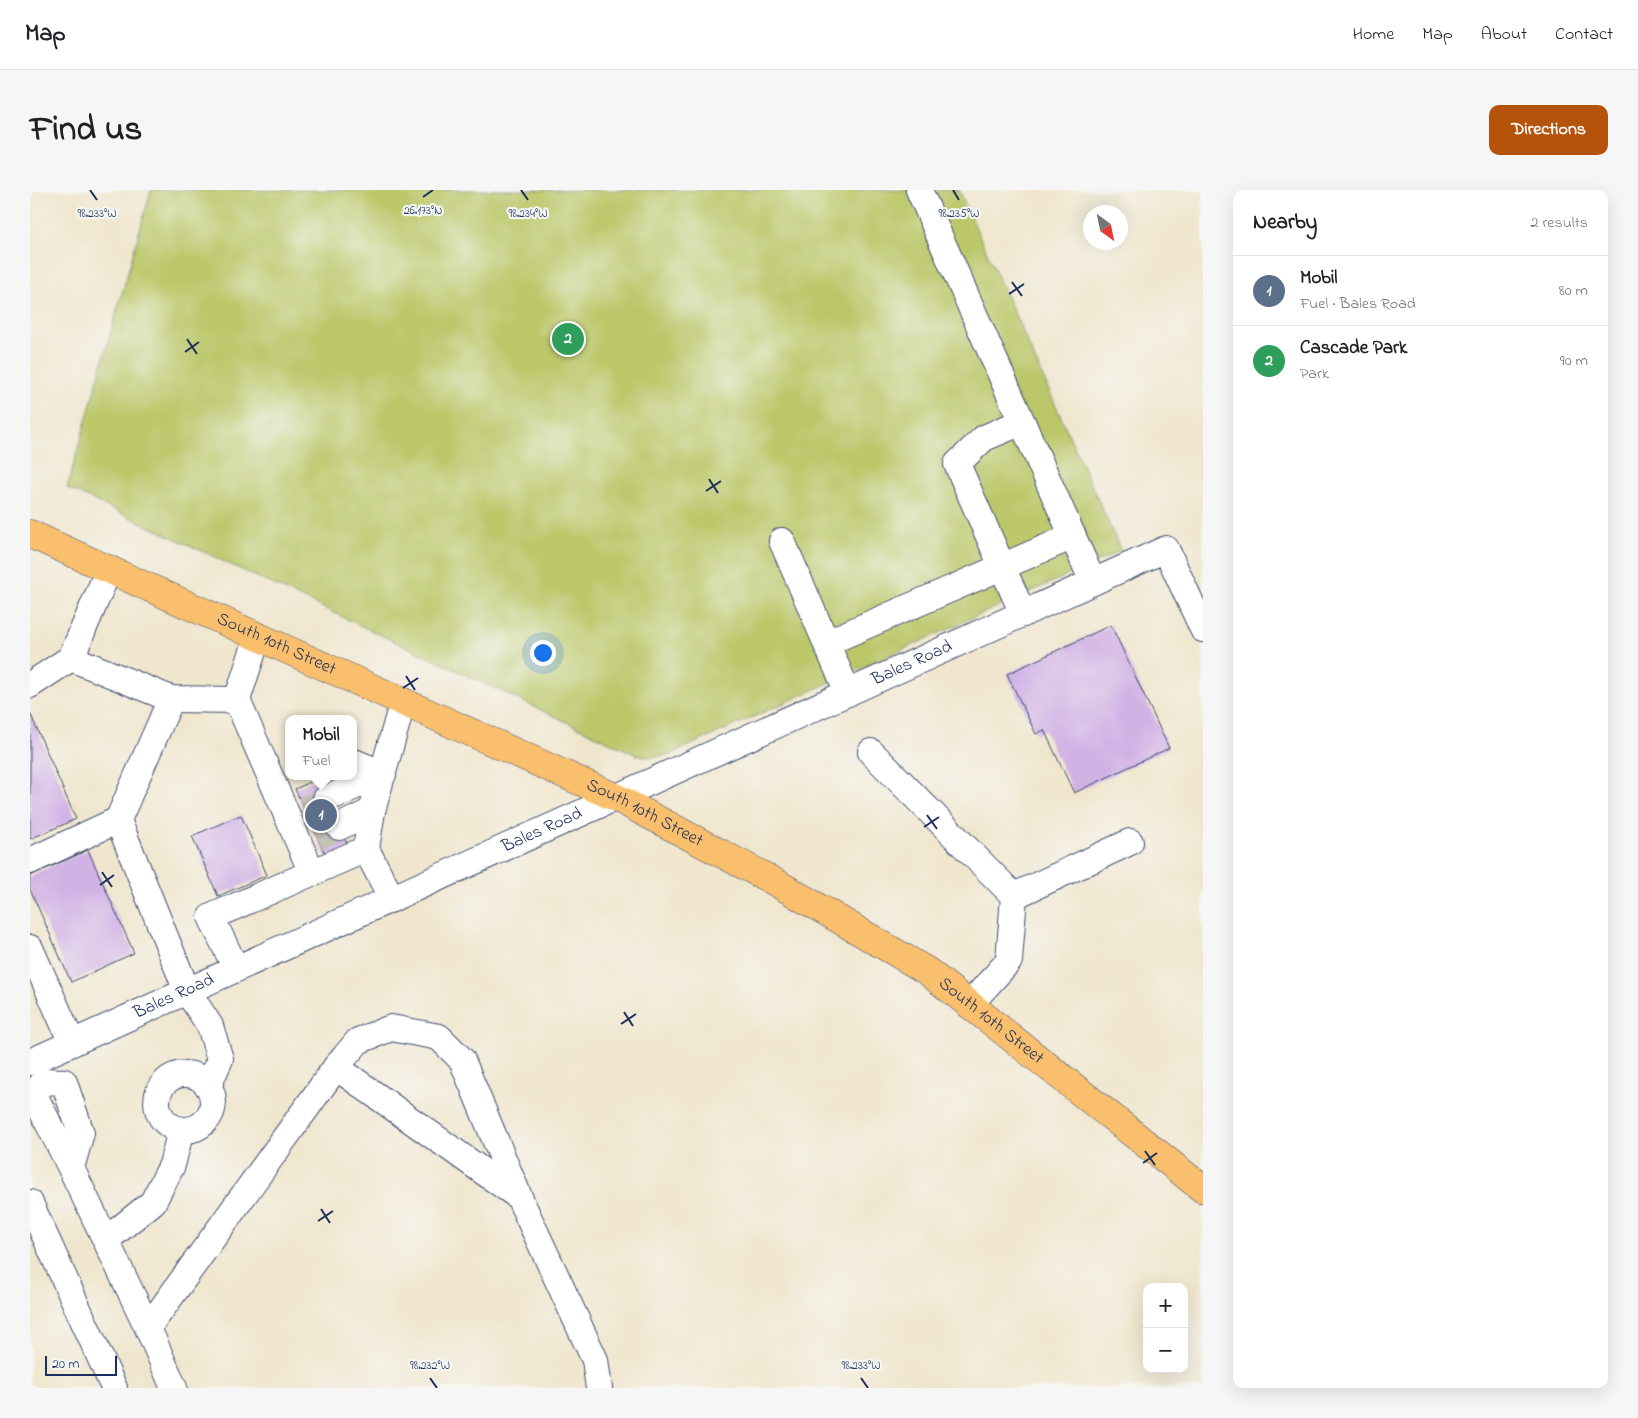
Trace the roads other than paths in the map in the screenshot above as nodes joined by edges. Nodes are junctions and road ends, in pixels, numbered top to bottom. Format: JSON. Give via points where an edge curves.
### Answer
{"nodes":[{"id":1,"x":920,"y":190,"type":"edge"},
{"id":2,"x":1022,"y":422,"type":"junction"},
{"id":3,"x":30,"y":534,"type":"edge"},
{"id":4,"x":1073,"y":536,"type":"junction"},
{"id":5,"x":782,"y":541,"type":"dead end"},
{"id":6,"x":1002,"y":567,"type":"junction"},
{"id":7,"x":109,"y":569,"type":"junction"},
{"id":8,"x":1093,"y":582,"type":"junction"},
{"id":9,"x":1023,"y":614,"type":"junction"},
{"id":10,"x":1203,"y":630,"type":"edge"},
{"id":11,"x":258,"y":636,"type":"junction"},
{"id":12,"x":826,"y":643,"type":"junction"},
{"id":13,"x":71,"y":658,"type":"junction"},
{"id":14,"x":30,"y":685,"type":"edge"},
{"id":15,"x":848,"y":693,"type":"junction"},
{"id":16,"x":171,"y":699,"type":"junction"},
{"id":17,"x":237,"y":700,"type":"junction"},
{"id":18,"x":403,"y":702,"type":"junction"},
{"id":19,"x":871,"y":752,"type":"dead end"},
{"id":20,"x":357,"y":763,"type":"edge"},
{"id":21,"x":279,"y":772,"type":"edge"},
{"id":22,"x":382,"y":774,"type":"junction"},
{"id":23,"x":616,"y":798,"type":"junction"},
{"id":24,"x":306,"y":808,"type":"junction"},
{"id":25,"x":372,"y":811,"type":"junction"},
{"id":26,"x":118,"y":820,"type":"junction"},
{"id":27,"x":318,"y":836,"type":"junction"},
{"id":28,"x":1130,"y":842,"type":"dead end"},
{"id":29,"x":366,"y":849,"type":"junction"},
{"id":30,"x":30,"y":861,"type":"edge"},
{"id":31,"x":312,"y":873,"type":"junction"},
{"id":32,"x":1014,"y":896,"type":"junction"},
{"id":33,"x":392,"y":899,"type":"junction"},
{"id":34,"x":30,"y":948,"type":"edge"},
{"id":35,"x":236,"y":969,"type":"junction"},
{"id":36,"x":187,"y":991,"type":"junction"},
{"id":37,"x":969,"y":1005,"type":"junction"},
{"id":38,"x":72,"y":1043,"type":"junction"},
{"id":39,"x":336,"y":1066,"type":"junction"},
{"id":40,"x":36,"y":1067,"type":"edge"},
{"id":41,"x":208,"y":1086,"type":"junction"},
{"id":42,"x":181,"y":1130,"type":"junction"},
{"id":43,"x":1203,"y":1189,"type":"edge"},
{"id":44,"x":519,"y":1196,"type":"junction"},
{"id":45,"x":30,"y":1203,"type":"edge"},
{"id":46,"x":106,"y":1240,"type":"junction"},
{"id":47,"x":148,"y":1328,"type":"junction"},
{"id":48,"x":114,"y":1388,"type":"edge"},
{"id":49,"x":174,"y":1388,"type":"edge"},
{"id":50,"x":599,"y":1388,"type":"edge"}],
"edges":[{"from":1,"to":2,"type":"street"},
{"from":2,"to":4,"type":"street"},
{"from":2,"to":6,"type":"street","via":[[984,438],[957,464]]},
{"from":3,"to":7,"type":"main road","name":"South 10th Street"},
{"from":4,"to":6,"type":"street"},
{"from":4,"to":8,"type":"street"},
{"from":5,"to":12,"type":"street"},
{"from":6,"to":9,"type":"street"},
{"from":6,"to":12,"type":"street"},
{"from":7,"to":11,"type":"main road","name":"South 10th Street"},
{"from":7,"to":13,"type":"street"},
{"from":8,"to":9,"type":"street","name":"Bales Road"},
{"from":8,"to":10,"type":"street","name":"Bales Road","via":[[1166,549]]},
{"from":9,"to":15,"type":"street","name":"Bales Road"},
{"from":11,"to":17,"type":"street"},
{"from":11,"to":18,"type":"main road","name":"South 10th Street"},
{"from":12,"to":15,"type":"street"},
{"from":13,"to":14,"type":"street"},
{"from":13,"to":16,"type":"street"},
{"from":15,"to":23,"type":"street","name":"Bales Road"},
{"from":16,"to":17,"type":"street"},
{"from":16,"to":26,"type":"street"},
{"from":17,"to":21,"type":"street"},
{"from":18,"to":22,"type":"street"},
{"from":18,"to":23,"type":"main road","name":"South 10th Street"},
{"from":19,"to":32,"type":"street"},
{"from":20,"to":22,"type":"street"},
{"from":21,"to":24,"type":"street"},
{"from":22,"to":24,"type":"street"},
{"from":22,"to":25,"type":"street"},
{"from":23,"to":33,"type":"street","name":"Bales Road"},
{"from":23,"to":37,"type":"main road","name":"South 10th Street","via":[[775,882],[927,971]]},
{"from":24,"to":27,"type":"street"},
{"from":25,"to":27,"type":"street"},
{"from":25,"to":29,"type":"street"},
{"from":26,"to":30,"type":"street"},
{"from":26,"to":36,"type":"street"},
{"from":27,"to":31,"type":"street"},
{"from":28,"to":32,"type":"street"},
{"from":29,"to":31,"type":"street"},
{"from":29,"to":33,"type":"street"},
{"from":31,"to":35,"type":"street","via":[[212,917]]},
{"from":32,"to":37,"type":"street","via":[[1009,961]]},
{"from":33,"to":35,"type":"street","name":"Bales Road"},
{"from":34,"to":38,"type":"street"},
{"from":35,"to":36,"type":"street","name":"Bales Road"},
{"from":36,"to":38,"type":"street","name":"Bales Road"},
{"from":36,"to":41,"type":"street","via":[[210,1026],[220,1059]]},
{"from":37,"to":43,"type":"main road","name":"South 10th Street"},
{"from":38,"to":40,"type":"street","name":"Bales Road"},
{"from":39,"to":44,"type":"street"},
{"from":39,"to":44,"type":"street","via":[[358,1042],[390,1028],[439,1037],[462,1060]]},
{"from":39,"to":47,"type":"street"},
{"from":40,"to":46,"type":"street","via":[[34,1095]]},
{"from":41,"to":42,"type":"street","via":[[212,1094],[211,1113],[198,1126]]},
{"from":41,"to":42,"type":"street","via":[[202,1079],[184,1074],[174,1076],[160,1088],[157,1097],[160,1114],[165,1122]]},
{"from":42,"to":46,"type":"street","via":[[172,1165],[153,1202]]},
{"from":44,"to":50,"type":"street","via":[[595,1360]]},
{"from":45,"to":48,"type":"street"},
{"from":46,"to":47,"type":"street"},
{"from":47,"to":49,"type":"street"}]}
